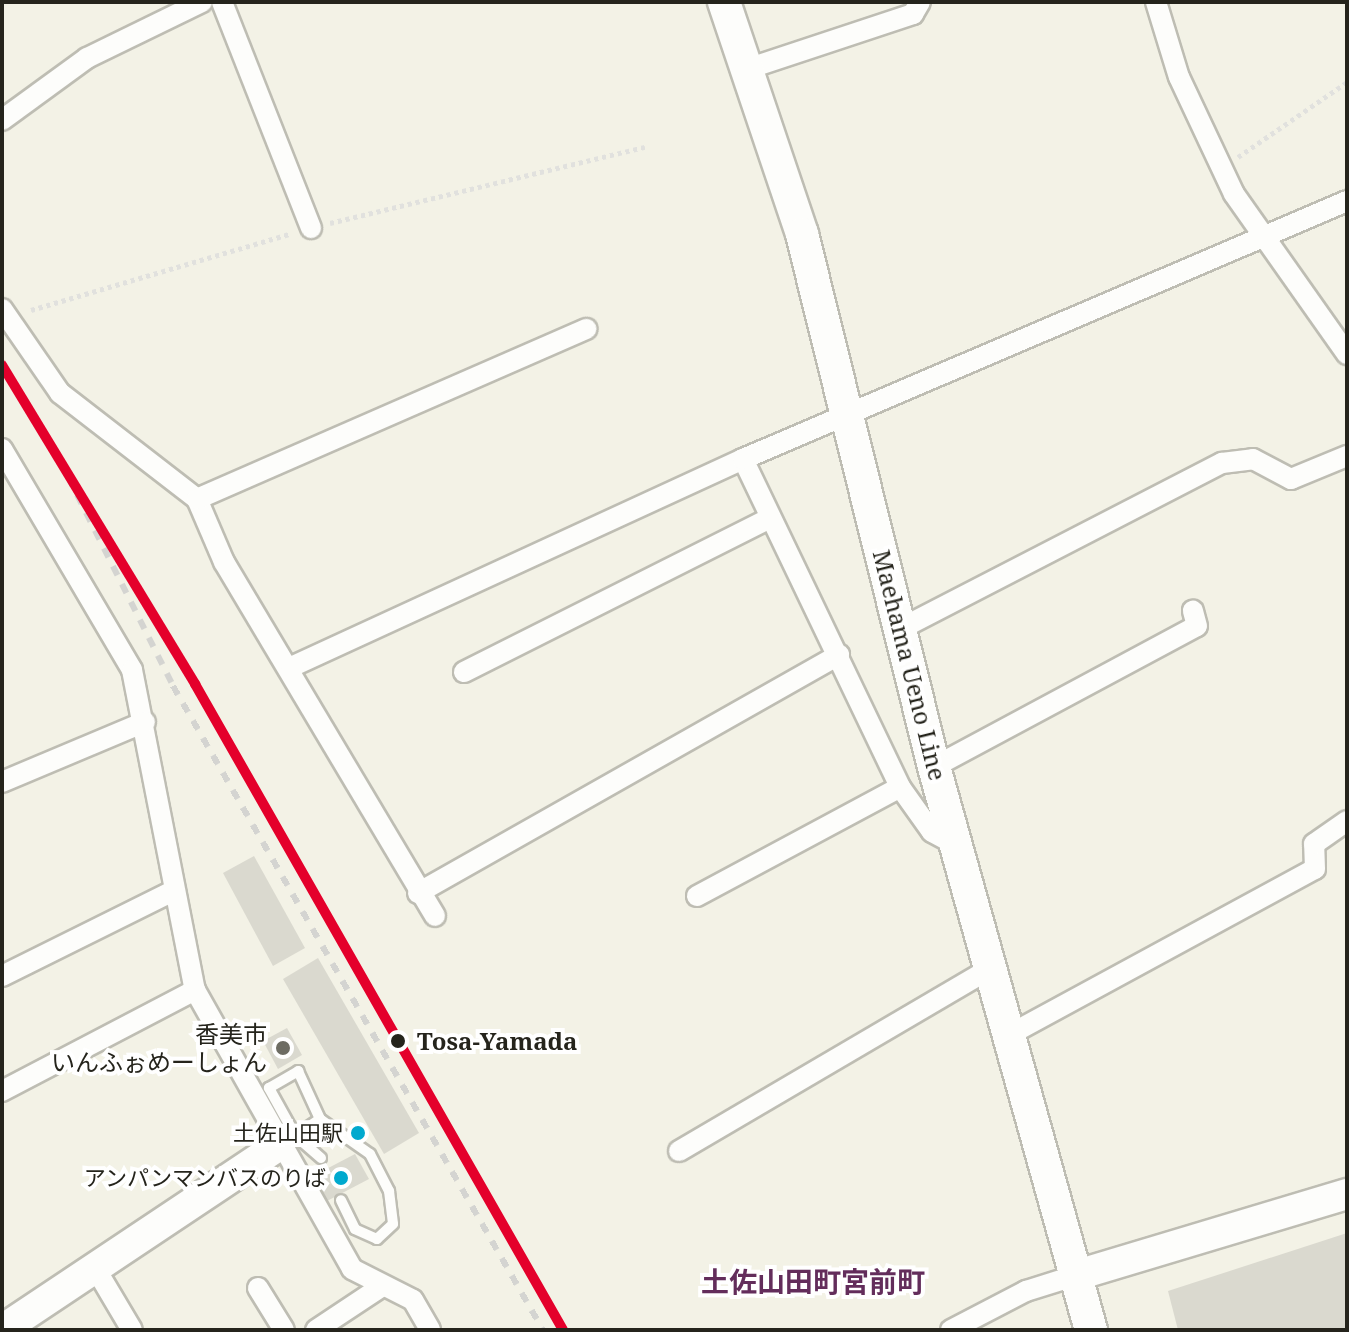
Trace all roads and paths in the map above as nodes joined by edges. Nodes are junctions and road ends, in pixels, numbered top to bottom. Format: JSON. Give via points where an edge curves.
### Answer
{"nodes":[{"id":1,"x":202,"y":2,"type":"edge"},
{"id":2,"x":222,"y":2,"type":"edge"},
{"id":3,"x":724,"y":2,"type":"edge"},
{"id":4,"x":920,"y":2,"type":"edge"},
{"id":5,"x":1156,"y":2,"type":"edge"},
{"id":6,"x":747,"y":69,"type":"junction"},
{"id":7,"x":1347,"y":82,"type":"edge"},
{"id":8,"x":2,"y":120,"type":"edge"},
{"id":9,"x":1221,"y":169,"type":"junction"},
{"id":10,"x":1347,"y":201,"type":"edge"},
{"id":11,"x":311,"y":228,"type":"dead end"},
{"id":12,"x":1264,"y":235,"type":"junction"},
{"id":13,"x":2,"y":309,"type":"edge"},
{"id":14,"x":586,"y":329,"type":"dead end"},
{"id":15,"x":1347,"y":354,"type":"edge"},
{"id":16,"x":849,"y":414,"type":"junction"},
{"id":17,"x":2,"y":449,"type":"edge"},
{"id":18,"x":1347,"y":456,"type":"edge"},
{"id":19,"x":743,"y":459,"type":"junction"},
{"id":20,"x":197,"y":499,"type":"junction"},
{"id":21,"x":770,"y":518,"type":"junction"},
{"id":22,"x":1193,"y":611,"type":"dead end"},
{"id":23,"x":902,"y":628,"type":"junction"},
{"id":24,"x":839,"y":655,"type":"junction"},
{"id":25,"x":291,"y":667,"type":"junction"},
{"id":26,"x":464,"y":672,"type":"dead end"},
{"id":27,"x":145,"y":722,"type":"junction"},
{"id":28,"x":934,"y":767,"type":"junction"},
{"id":29,"x":2,"y":782,"type":"edge"},
{"id":30,"x":900,"y":787,"type":"junction"},
{"id":31,"x":1347,"y":821,"type":"edge"},
{"id":32,"x":956,"y":845,"type":"junction"},
{"id":33,"x":173,"y":891,"type":"junction"},
{"id":34,"x":418,"y":893,"type":"junction"},
{"id":35,"x":697,"y":896,"type":"dead end"},
{"id":36,"x":435,"y":916,"type":"dead end"},
{"id":37,"x":989,"y":969,"type":"junction"},
{"id":38,"x":2,"y":976,"type":"edge"},
{"id":39,"x":195,"y":990,"type":"junction"},
{"id":40,"x":1007,"y":1036,"type":"junction"},
{"id":41,"x":2,"y":1091,"type":"edge"},
{"id":42,"x":320,"y":1119,"type":"junction"},
{"id":43,"x":287,"y":1141,"type":"junction"},
{"id":44,"x":679,"y":1151,"type":"dead end"},
{"id":45,"x":321,"y":1158,"type":"dead end"},
{"id":46,"x":1347,"y":1194,"type":"edge"},
{"id":47,"x":341,"y":1200,"type":"dead end"},
{"id":48,"x":94,"y":1266,"type":"junction"},
{"id":49,"x":1077,"y":1275,"type":"junction"},
{"id":50,"x":381,"y":1287,"type":"junction"},
{"id":51,"x":258,"y":1288,"type":"dead end"},
{"id":52,"x":2,"y":1330,"type":"edge"},
{"id":53,"x":132,"y":1330,"type":"edge"},
{"id":54,"x":284,"y":1330,"type":"edge"},
{"id":55,"x":316,"y":1330,"type":"edge"},
{"id":56,"x":430,"y":1330,"type":"edge"},
{"id":57,"x":951,"y":1330,"type":"edge"},
{"id":58,"x":1091,"y":1330,"type":"edge"}],
"edges":[{"from":1,"to":8,"type":"street","via":[[87,58]]},
{"from":2,"to":11,"type":"street"},
{"from":3,"to":6,"type":"main road","name":"Maehama Ueno Line"},
{"from":4,"to":6,"type":"street","via":[[913,14]]},
{"from":5,"to":9,"type":"street","via":[[1179,77]]},
{"from":6,"to":16,"type":"main road","name":"Maehama Ueno Line","via":[[802,234]]},
{"from":7,"to":9,"type":"path"},
{"from":9,"to":12,"type":"street"},
{"from":10,"to":12,"type":"street"},
{"from":12,"to":15,"type":"street"},
{"from":12,"to":16,"type":"street"},
{"from":13,"to":20,"type":"street","via":[[60,393]]},
{"from":14,"to":20,"type":"street"},
{"from":16,"to":19,"type":"street"},
{"from":16,"to":23,"type":"main road","name":"Maehama Ueno Line"},
{"from":17,"to":27,"type":"street","via":[[132,670]]},
{"from":18,"to":23,"type":"street","via":[[1291,479],[1253,459],[1222,463]]},
{"from":19,"to":21,"type":"street"},
{"from":19,"to":25,"type":"street"},
{"from":20,"to":25,"type":"street","via":[[224,562]]},
{"from":21,"to":24,"type":"street"},
{"from":21,"to":26,"type":"street"},
{"from":22,"to":28,"type":"street","via":[[1197,626]]},
{"from":23,"to":28,"type":"main road","name":"Maehama Ueno Line"},
{"from":24,"to":30,"type":"street"},
{"from":24,"to":34,"type":"street"},
{"from":25,"to":34,"type":"street"},
{"from":27,"to":29,"type":"street"},
{"from":27,"to":33,"type":"street"},
{"from":28,"to":32,"type":"main road","name":"Maehama Ueno Line"},
{"from":30,"to":32,"type":"street","via":[[932,832]]},
{"from":30,"to":35,"type":"street"},
{"from":31,"to":40,"type":"street","via":[[1314,844],[1315,869]]},
{"from":32,"to":37,"type":"main road","name":"Maehama Ueno Line"},
{"from":33,"to":38,"type":"street"},
{"from":33,"to":39,"type":"street"},
{"from":34,"to":36,"type":"street"},
{"from":37,"to":40,"type":"main road","name":"Maehama Ueno Line"},
{"from":37,"to":44,"type":"street"},
{"from":39,"to":41,"type":"street"},
{"from":39,"to":43,"type":"street"},
{"from":40,"to":49,"type":"main road","name":"Maehama Ueno Line"},
{"from":42,"to":43,"type":"lane"},
{"from":42,"to":43,"type":"lane","via":[[298,1071],[269,1088]]},
{"from":42,"to":47,"type":"lane","via":[[370,1154],[389,1191],[393,1224],[377,1239],[355,1229]]},
{"from":43,"to":45,"type":"lane"},
{"from":43,"to":48,"type":"main road"},
{"from":43,"to":50,"type":"street","via":[[352,1269]]},
{"from":46,"to":49,"type":"main road"},
{"from":48,"to":52,"type":"main road"},
{"from":48,"to":53,"type":"street"},
{"from":49,"to":57,"type":"street","via":[[1026,1291]]},
{"from":49,"to":58,"type":"main road","name":"Maehama Ueno Line"},
{"from":50,"to":55,"type":"street"},
{"from":50,"to":56,"type":"street","via":[[413,1300]]},
{"from":51,"to":54,"type":"street"}]}
